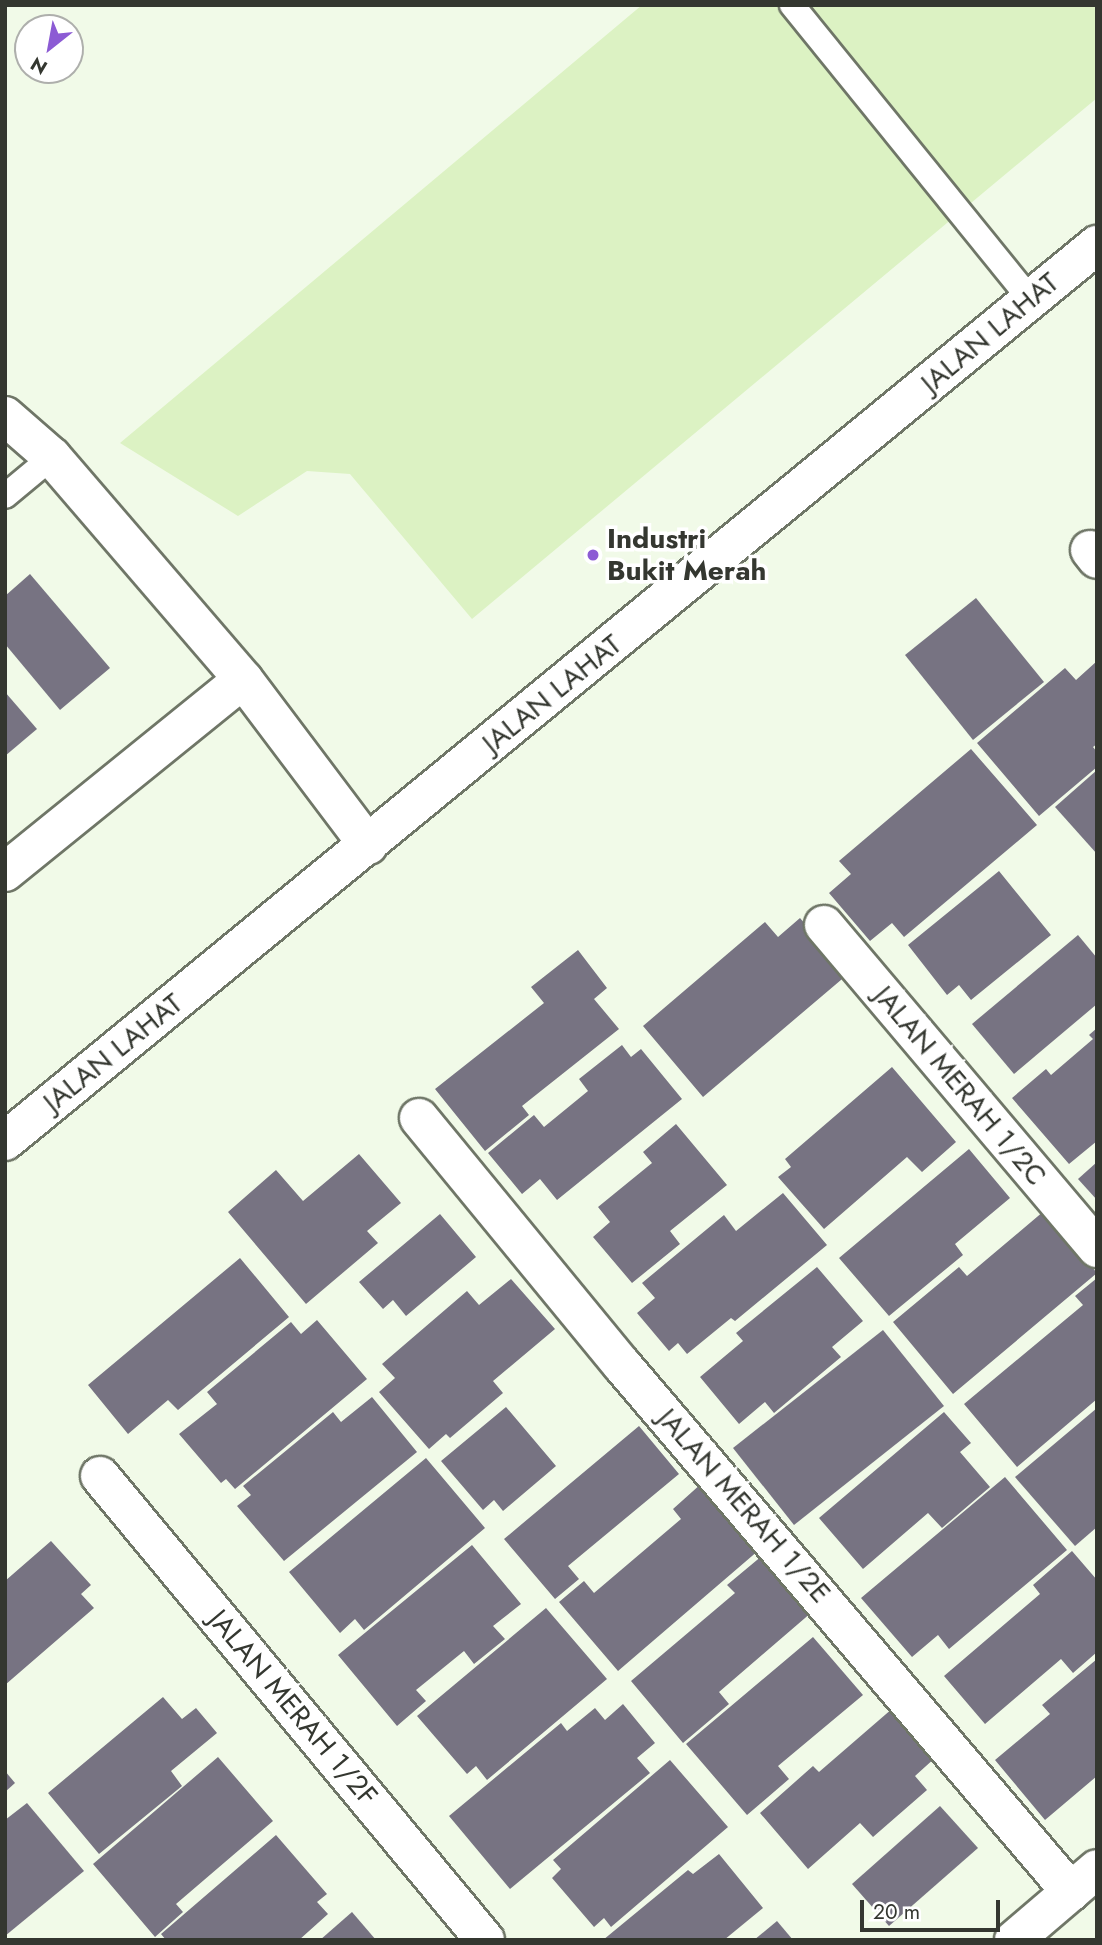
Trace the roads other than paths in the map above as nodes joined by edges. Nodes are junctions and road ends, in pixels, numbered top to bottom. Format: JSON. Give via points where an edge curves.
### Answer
{"nodes":[{"id":1,"x":792,"y":5,"type":"edge"},
{"id":2,"x":1097,"y":245,"type":"edge"},
{"id":3,"x":1031,"y":300,"type":"junction"},
{"id":4,"x":5,"y":416,"type":"edge"},
{"id":5,"x":52,"y":457,"type":"junction"},
{"id":6,"x":5,"y":496,"type":"edge"},
{"id":7,"x":243,"y":679,"type":"junction"},
{"id":8,"x":368,"y":845,"type":"junction"},
{"id":9,"x":5,"y":872,"type":"edge"},
{"id":10,"x":824,"y":925,"type":"dead end"},
{"id":11,"x":419,"y":1118,"type":"dead end"},
{"id":12,"x":5,"y":1141,"type":"edge"},
{"id":13,"x":1097,"y":1248,"type":"edge"},
{"id":14,"x":100,"y":1476,"type":"dead end"},
{"id":15,"x":1084,"y":1881,"type":"edge"},
{"id":16,"x":485,"y":1940,"type":"edge"},
{"id":17,"x":1014,"y":1940,"type":"edge"}],
"edges":[{"from":1,"to":3,"type":"lane"},
{"from":2,"to":3,"type":"street","name":"JALAN LAHAT"},
{"from":3,"to":8,"type":"street","name":"JALAN LAHAT"},
{"from":4,"to":5,"type":"street"},
{"from":5,"to":6,"type":"lane"},
{"from":5,"to":7,"type":"street"},
{"from":7,"to":8,"type":"street"},
{"from":7,"to":9,"type":"street"},
{"from":8,"to":12,"type":"street","name":"JALAN LAHAT"},
{"from":10,"to":13,"type":"street","name":"JALAN MERAH 1/2C"},
{"from":11,"to":15,"type":"street","name":"JALAN MERAH 1/2E","via":[[622,1365]]},
{"from":14,"to":16,"type":"street","name":"JALAN MERAH 1/2F"},
{"from":15,"to":17,"type":"street"}]}
